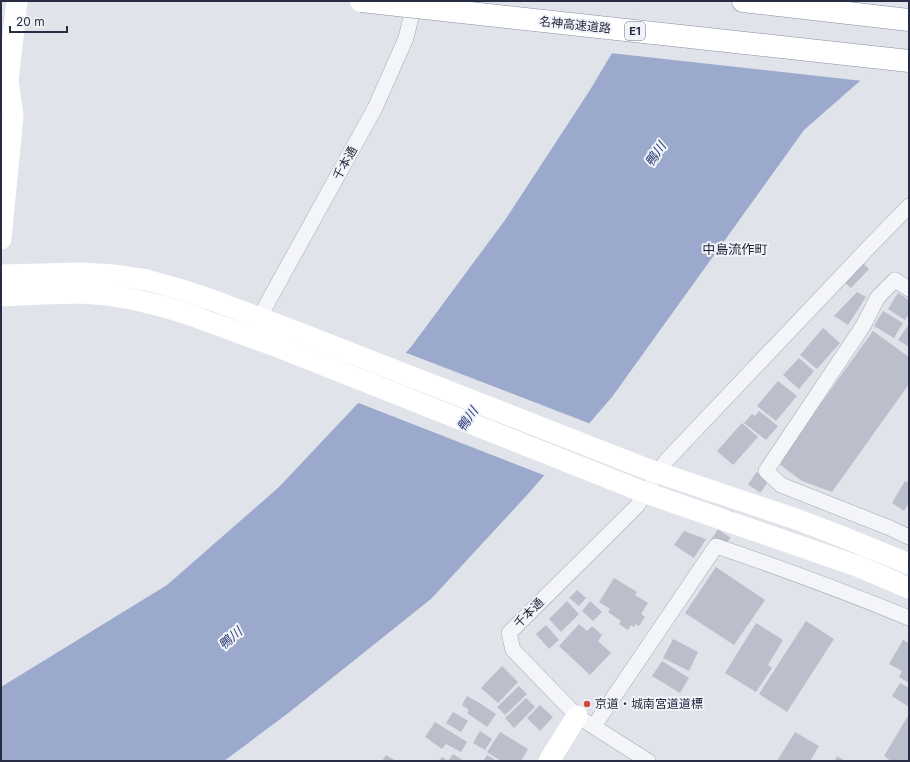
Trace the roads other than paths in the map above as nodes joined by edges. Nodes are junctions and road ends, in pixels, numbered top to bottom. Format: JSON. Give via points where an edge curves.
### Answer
{"nodes":[{"id":1,"x":18,"y":1,"type":"edge"},
{"id":2,"x":361,"y":1,"type":"edge"},
{"id":3,"x":415,"y":1,"type":"edge"},
{"id":4,"x":743,"y":1,"type":"edge"},
{"id":5,"x":806,"y":8,"type":"junction"},
{"id":6,"x":909,"y":10,"type":"edge"},
{"id":7,"x":909,"y":20,"type":"edge"},
{"id":8,"x":909,"y":61,"type":"edge"},
{"id":9,"x":4,"y":90,"type":"edge"},
{"id":10,"x":909,"y":206,"type":"edge"},
{"id":11,"x":1,"y":239,"type":"edge"},
{"id":12,"x":1,"y":275,"type":"edge"},
{"id":13,"x":909,"y":289,"type":"edge"},
{"id":14,"x":1,"y":296,"type":"edge"},
{"id":15,"x":259,"y":318,"type":"junction"},
{"id":16,"x":652,"y":471,"type":"junction"},
{"id":17,"x":639,"y":490,"type":"junction"},
{"id":18,"x":909,"y":537,"type":"edge"},
{"id":19,"x":909,"y":564,"type":"edge"},
{"id":20,"x":909,"y":588,"type":"edge"},
{"id":21,"x":909,"y":618,"type":"edge"},
{"id":22,"x":586,"y":721,"type":"junction"},
{"id":23,"x":549,"y":761,"type":"edge"},
{"id":24,"x":648,"y":761,"type":"edge"}],
"edges":[{"from":1,"to":9,"type":"street"},
{"from":2,"to":8,"type":"highway","name":"名神高速道路","number":"E1","bridge":true},
{"from":3,"to":15,"type":"street","name":"千本通","via":[[406,38],[375,108]]},
{"from":4,"to":5,"type":"highway"},
{"from":5,"to":6,"type":"highway"},
{"from":5,"to":7,"type":"highway"},
{"from":9,"to":11,"type":"street","via":[[13,116]]},
{"from":10,"to":16,"type":"street","name":"千本通","via":[[666,461]]},
{"from":12,"to":15,"type":"street","via":[[82,273],[147,280]]},
{"from":13,"to":18,"type":"street","via":[[895,280],[878,297],[863,326],[766,471],[781,485]]},
{"from":14,"to":17,"type":"street","via":[[107,295],[165,307],[278,348]]},
{"from":15,"to":16,"type":"street"},
{"from":16,"to":17,"type":"street","name":"千本通"},
{"from":16,"to":19,"type":"street","via":[[796,519]]},
{"from":17,"to":20,"type":"street","via":[[858,566]]},
{"from":17,"to":22,"type":"street","name":"千本通","via":[[637,506],[510,633],[513,650]]},
{"from":21,"to":22,"type":"street","via":[[790,571],[716,546]]},
{"from":22,"to":23,"type":"street"},
{"from":22,"to":24,"type":"street"}]}
